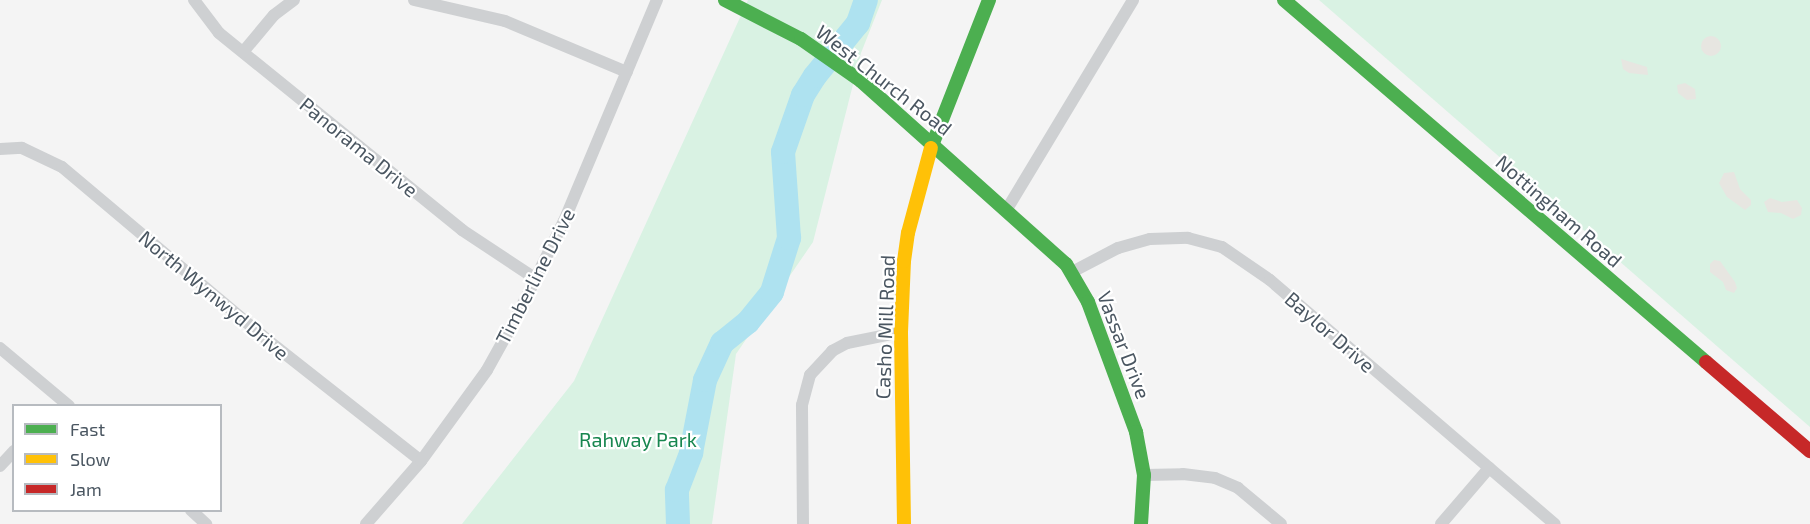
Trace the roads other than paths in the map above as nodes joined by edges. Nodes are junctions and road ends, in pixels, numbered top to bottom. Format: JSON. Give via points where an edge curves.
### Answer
{"nodes":[{"id":1,"x":194,"y":0,"type":"edge"},
{"id":2,"x":294,"y":0,"type":"edge"},
{"id":3,"x":414,"y":0,"type":"edge"},
{"id":4,"x":657,"y":0,"type":"edge"},
{"id":5,"x":725,"y":0,"type":"edge"},
{"id":6,"x":989,"y":0,"type":"edge"},
{"id":7,"x":1133,"y":0,"type":"edge"},
{"id":8,"x":1284,"y":0,"type":"edge"},
{"id":9,"x":243,"y":52,"type":"junction"},
{"id":10,"x":627,"y":72,"type":"junction"},
{"id":11,"x":933,"y":143,"type":"junction"},
{"id":12,"x":0,"y":149,"type":"edge"},
{"id":13,"x":1007,"y":209,"type":"junction"},
{"id":14,"x":1072,"y":272,"type":"junction"},
{"id":15,"x":536,"y":279,"type":"junction"},
{"id":16,"x":901,"y":332,"type":"junction"},
{"id":17,"x":0,"y":348,"type":"edge"},
{"id":18,"x":61,"y":403,"type":"edge"},
{"id":19,"x":1810,"y":451,"type":"edge"},
{"id":20,"x":12,"y":453,"type":"edge"},
{"id":21,"x":421,"y":461,"type":"junction"},
{"id":22,"x":0,"y":466,"type":"edge"},
{"id":23,"x":1489,"y":468,"type":"junction"},
{"id":24,"x":1143,"y":475,"type":"junction"},
{"id":25,"x":193,"y":512,"type":"edge"},
{"id":26,"x":206,"y":524,"type":"edge"},
{"id":27,"x":366,"y":524,"type":"edge"},
{"id":28,"x":803,"y":524,"type":"edge"},
{"id":29,"x":904,"y":524,"type":"edge"},
{"id":30,"x":1141,"y":524,"type":"edge"},
{"id":31,"x":1281,"y":524,"type":"edge"},
{"id":32,"x":1441,"y":524,"type":"edge"},
{"id":33,"x":1555,"y":524,"type":"edge"}],
"edges":[{"from":1,"to":9,"type":"street","name":"Panorama Drive","via":[[219,33]]},
{"from":2,"to":9,"type":"street","via":[[274,15]]},
{"from":3,"to":10,"type":"street","via":[[505,21]]},
{"from":4,"to":10,"type":"street","name":"Timberline Drive"},
{"from":5,"to":11,"type":"street","name":"West Church Road","via":[[818,49]]},
{"from":6,"to":11,"type":"street","name":"Casho Mill Road"},
{"from":7,"to":13,"type":"street"},
{"from":8,"to":19,"type":"street","name":"Nottingham Road"},
{"from":9,"to":15,"type":"street","name":"Panorama Drive","via":[[462,230]]},
{"from":10,"to":15,"type":"street","name":"Timberline Drive"},
{"from":11,"to":13,"type":"street","name":"West Church Road"},
{"from":11,"to":16,"type":"street","name":"Casho Mill Road","via":[[904,261]]},
{"from":12,"to":21,"type":"street","name":"North Wynwyd Drive","via":[[22,148],[62,167],[270,342]]},
{"from":13,"to":14,"type":"street","name":"Vassar Drive"},
{"from":14,"to":23,"type":"street","name":"Baylor Drive","via":[[1118,248],[1150,239],[1188,238],[1222,247],[1270,280]]},
{"from":14,"to":24,"type":"street","name":"Vassar Drive","via":[[1088,302],[1136,432]]},
{"from":15,"to":21,"type":"street","name":"Timberline Drive","via":[[487,370]]},
{"from":16,"to":28,"type":"street","via":[[848,343],[832,351],[810,375],[802,405]]},
{"from":16,"to":29,"type":"street","name":"Casho Mill Road"},
{"from":17,"to":18,"type":"street"},
{"from":20,"to":22,"type":"street"},
{"from":21,"to":27,"type":"street","name":"Timberline Drive"},
{"from":23,"to":32,"type":"street"},
{"from":23,"to":33,"type":"street","name":"Baylor Drive"},
{"from":24,"to":30,"type":"street","name":"Vassar Drive"},
{"from":24,"to":31,"type":"street","via":[[1215,478],[1238,488]]},
{"from":25,"to":26,"type":"street"}]}
